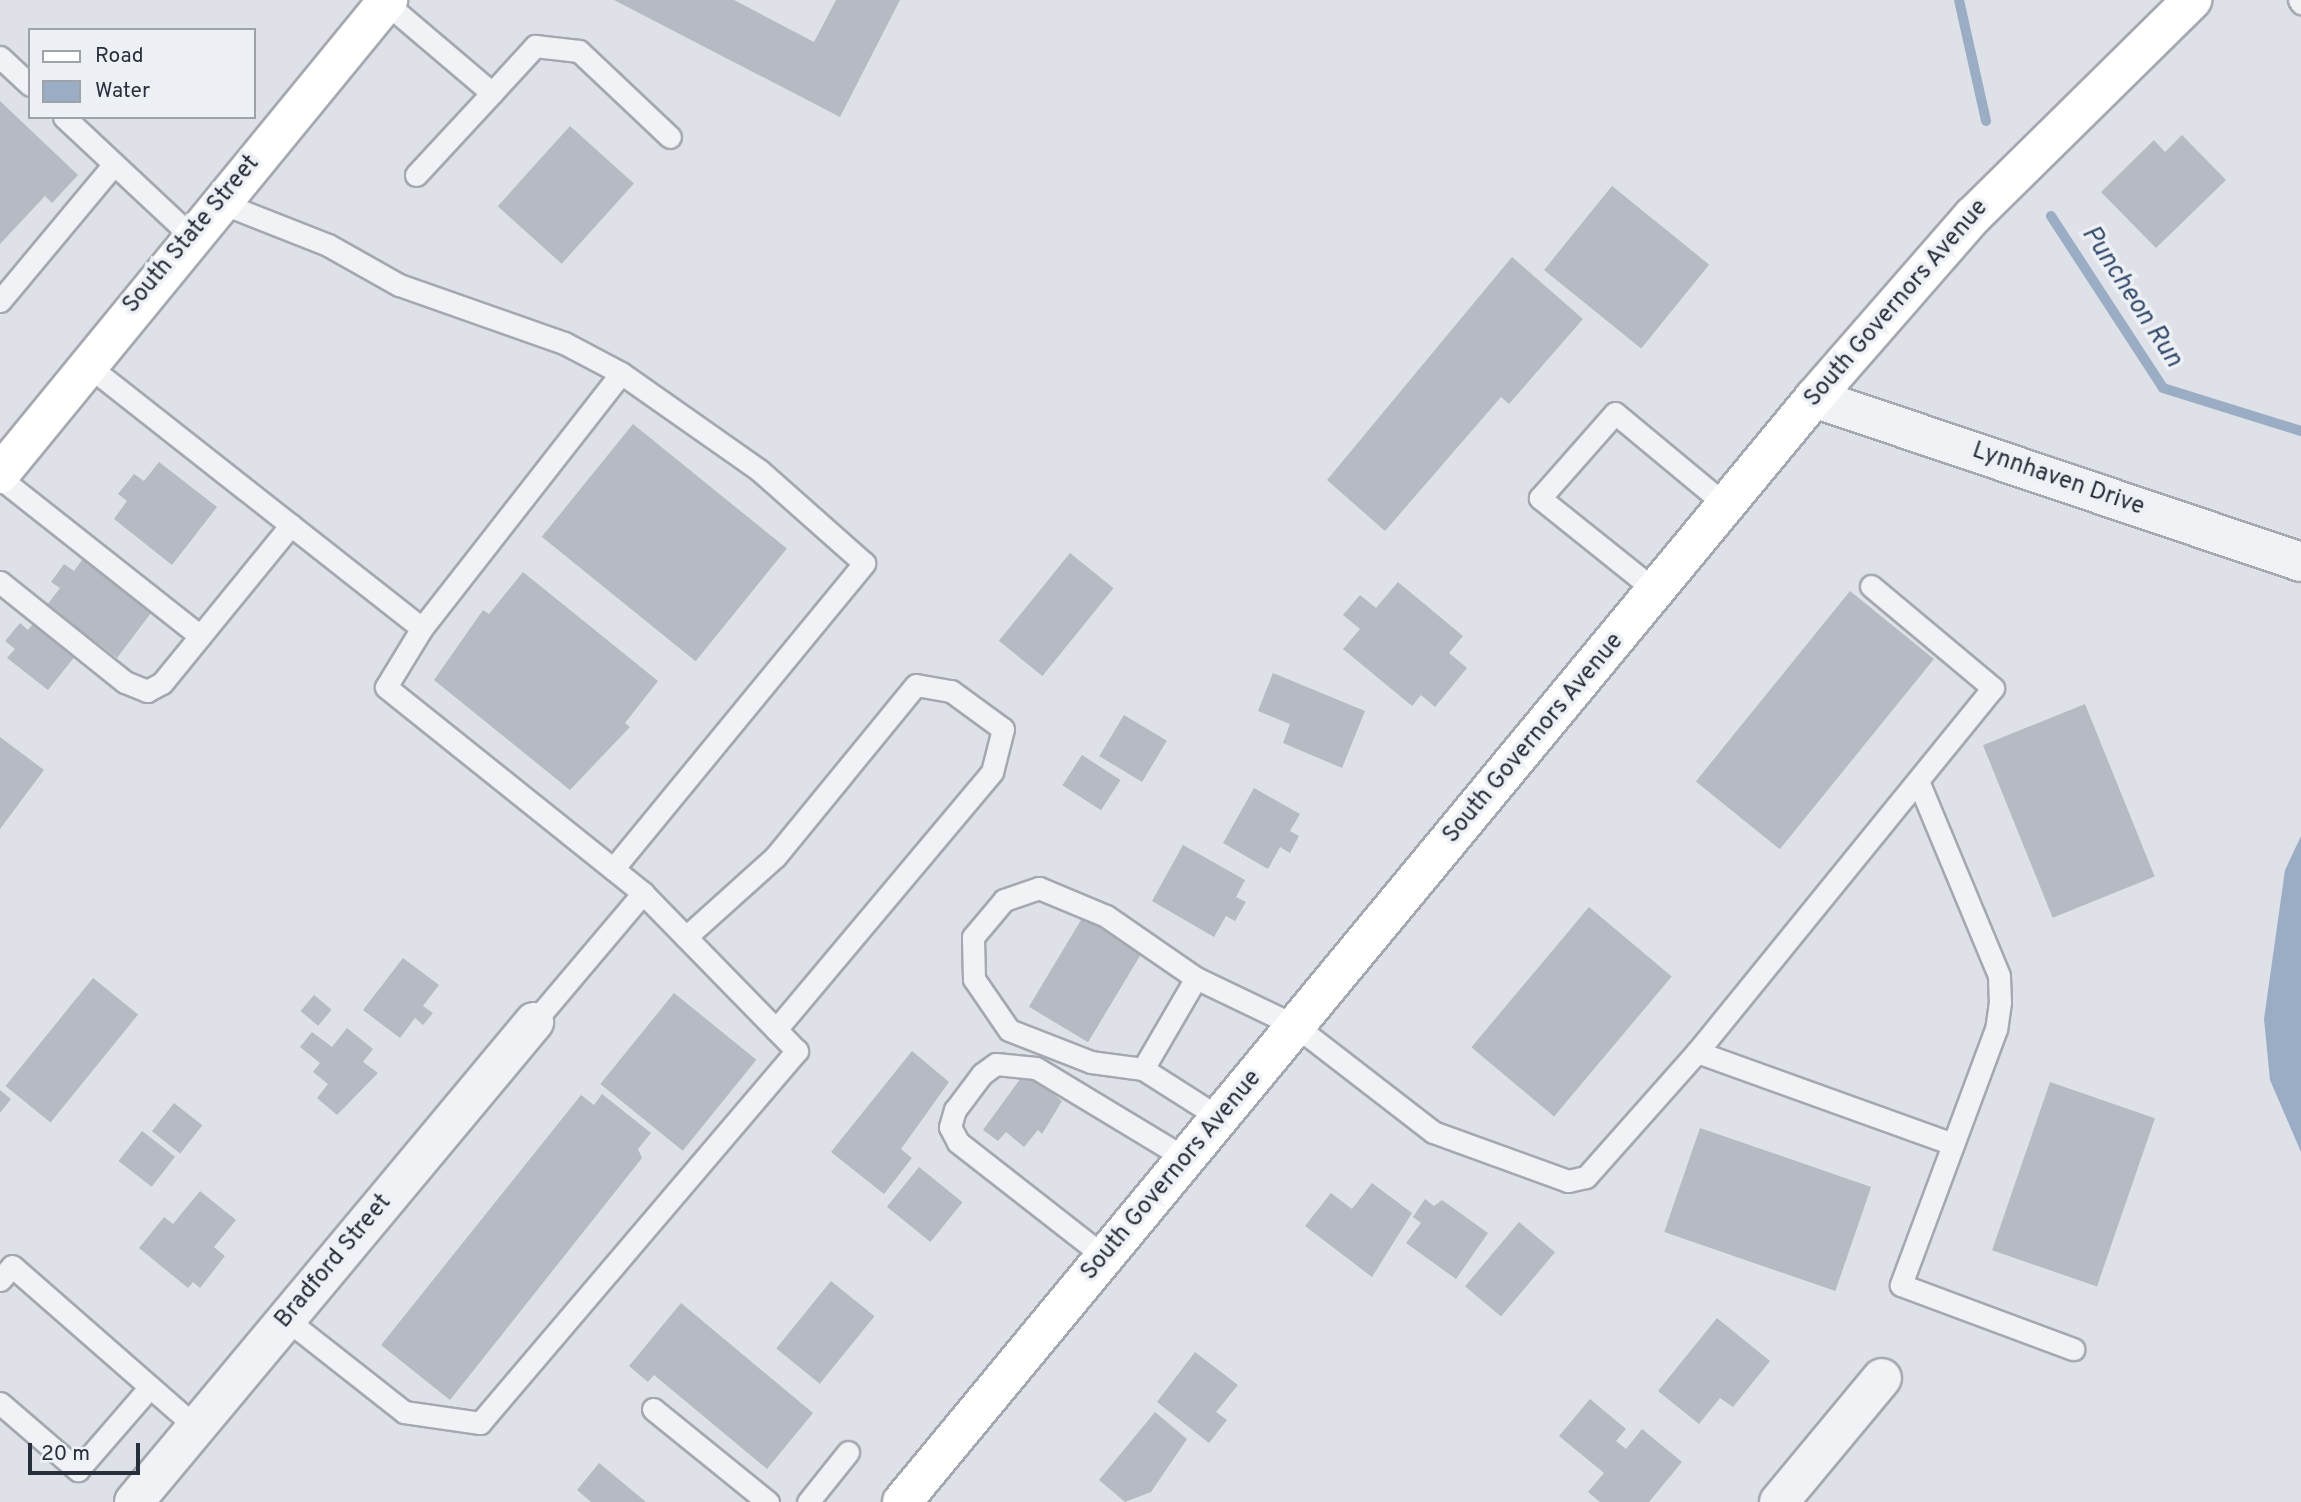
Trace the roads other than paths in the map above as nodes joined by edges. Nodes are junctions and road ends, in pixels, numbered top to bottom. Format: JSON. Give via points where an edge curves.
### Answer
{"nodes":[{"id":1,"x":2192,"y":0,"type":"edge"},
{"id":2,"x":387,"y":2,"type":"edge"},
{"id":3,"x":0,"y":57,"type":"edge"},
{"id":4,"x":28,"y":83,"type":"edge"},
{"id":5,"x":492,"y":93,"type":"junction"},
{"id":6,"x":66,"y":119,"type":"edge"},
{"id":7,"x":670,"y":137,"type":"dead end"},
{"id":8,"x":114,"y":164,"type":"junction"},
{"id":9,"x":416,"y":175,"type":"dead end"},
{"id":10,"x":219,"y":202,"type":"junction"},
{"id":11,"x":191,"y":236,"type":"junction"},
{"id":12,"x":0,"y":301,"type":"edge"},
{"id":13,"x":86,"y":363,"type":"junction"},
{"id":14,"x":621,"y":373,"type":"junction"},
{"id":15,"x":1814,"y":398,"type":"junction"},
{"id":16,"x":0,"y":476,"type":"edge"},
{"id":17,"x":1726,"y":505,"type":"junction"},
{"id":18,"x":291,"y":525,"type":"junction"},
{"id":19,"x":2301,"y":562,"type":"edge"},
{"id":20,"x":0,"y":582,"type":"edge"},
{"id":21,"x":1871,"y":586,"type":"dead end"},
{"id":22,"x":1656,"y":591,"type":"junction"},
{"id":23,"x":422,"y":628,"type":"junction"},
{"id":24,"x":200,"y":636,"type":"junction"},
{"id":25,"x":1918,"y":781,"type":"junction"},
{"id":26,"x":613,"y":869,"type":"junction"},
{"id":27,"x":643,"y":893,"type":"junction"},
{"id":28,"x":686,"y":937,"type":"junction"},
{"id":29,"x":1196,"y":978,"type":"junction"},
{"id":30,"x":534,"y":1022,"type":"joint"},
{"id":31,"x":1296,"y":1026,"type":"junction"},
{"id":32,"x":776,"y":1029,"type":"junction"},
{"id":33,"x":1697,"y":1052,"type":"junction"},
{"id":34,"x":1143,"y":1069,"type":"junction"},
{"id":35,"x":1220,"y":1118,"type":"junction"},
{"id":36,"x":1953,"y":1144,"type":"junction"},
{"id":37,"x":1187,"y":1159,"type":"junction"},
{"id":38,"x":1105,"y":1257,"type":"junction"},
{"id":39,"x":0,"y":1280,"type":"edge"},
{"id":40,"x":286,"y":1319,"type":"junction"},
{"id":41,"x":2073,"y":1349,"type":"dead end"},
{"id":42,"x":1882,"y":1378,"type":"dead end"},
{"id":43,"x":150,"y":1387,"type":"junction"},
{"id":44,"x":2,"y":1407,"type":"edge"},
{"id":45,"x":653,"y":1409,"type":"dead end"},
{"id":46,"x":196,"y":1427,"type":"junction"},
{"id":47,"x":848,"y":1452,"type":"dead end"},
{"id":48,"x":134,"y":1502,"type":"edge"},
{"id":49,"x":768,"y":1502,"type":"edge"},
{"id":50,"x":808,"y":1502,"type":"edge"},
{"id":51,"x":902,"y":1502,"type":"edge"},
{"id":52,"x":1779,"y":1502,"type":"edge"}],
"edges":[{"from":1,"to":15,"type":"main road","name":"South Governors Avenue","via":[[1973,216]]},
{"from":2,"to":5,"type":"lane"},
{"from":2,"to":10,"type":"main road","name":"South State Street"},
{"from":3,"to":4,"type":"lane"},
{"from":5,"to":7,"type":"lane","via":[[535,46],[557,44],[579,51]]},
{"from":5,"to":9,"type":"lane"},
{"from":6,"to":8,"type":"lane"},
{"from":8,"to":11,"type":"lane"},
{"from":8,"to":12,"type":"lane"},
{"from":10,"to":11,"type":"main road","name":"South State Street"},
{"from":10,"to":14,"type":"lane","via":[[328,246],[398,285],[564,343]]},
{"from":11,"to":13,"type":"main road","name":"South State Street"},
{"from":13,"to":16,"type":"main road","name":"South State Street"},
{"from":13,"to":18,"type":"lane"},
{"from":14,"to":23,"type":"lane"},
{"from":14,"to":26,"type":"lane","via":[[759,470],[864,563]]},
{"from":15,"to":17,"type":"main road","name":"South Governors Avenue"},
{"from":15,"to":19,"type":"street","name":"Lynnhaven Drive"},
{"from":16,"to":24,"type":"lane"},
{"from":17,"to":22,"type":"main road","name":"South Governors Avenue"},
{"from":17,"to":22,"type":"lane","via":[[1615,413],[1540,498]]},
{"from":18,"to":23,"type":"lane"},
{"from":18,"to":24,"type":"lane"},
{"from":20,"to":24,"type":"lane","via":[[125,682],[147,691],[162,683]]},
{"from":21,"to":25,"type":"lane","via":[[1993,688]]},
{"from":22,"to":31,"type":"main road","name":"South Governors Avenue"},
{"from":23,"to":26,"type":"lane","via":[[386,687]]},
{"from":25,"to":33,"type":"lane"},
{"from":25,"to":36,"type":"lane","via":[[1999,976],[1996,1029]]},
{"from":26,"to":27,"type":"lane"},
{"from":27,"to":28,"type":"lane"},
{"from":27,"to":30,"type":"lane"},
{"from":28,"to":32,"type":"lane"},
{"from":28,"to":32,"type":"lane","via":[[775,857],[916,685],[951,691],[1003,729],[992,772]]},
{"from":29,"to":31,"type":"lane"},
{"from":29,"to":34,"type":"lane"},
{"from":29,"to":34,"type":"lane","via":[[1106,916],[1039,888],[1004,900],[973,937],[974,979],[1009,1030],[1091,1062]]},
{"from":30,"to":40,"type":"street","name":"Bradford Street"},
{"from":31,"to":33,"type":"lane","via":[[1433,1132],[1568,1181],[1599,1165]]},
{"from":31,"to":35,"type":"main road","name":"South Governors Avenue"},
{"from":32,"to":40,"type":"lane","via":[[797,1051],[480,1423],[404,1412]]},
{"from":33,"to":36,"type":"lane"},
{"from":34,"to":35,"type":"lane"},
{"from":35,"to":37,"type":"main road","name":"South Governors Avenue"},
{"from":36,"to":41,"type":"lane","via":[[1901,1285]]},
{"from":37,"to":38,"type":"main road","name":"South Governors Avenue"},
{"from":37,"to":38,"type":"lane","via":[[1036,1068],[996,1064],[982,1074],[955,1110],[950,1128],[958,1142]]},
{"from":38,"to":51,"type":"main road","name":"South Governors Avenue"},
{"from":39,"to":43,"type":"lane","via":[[12,1266]]},
{"from":40,"to":46,"type":"street","name":"Bradford Street"},
{"from":42,"to":52,"type":"street"},
{"from":43,"to":44,"type":"lane","via":[[78,1470]]},
{"from":43,"to":46,"type":"lane"},
{"from":45,"to":49,"type":"lane"},
{"from":46,"to":48,"type":"street","name":"Bradford Street"},
{"from":47,"to":50,"type":"lane"}]}
